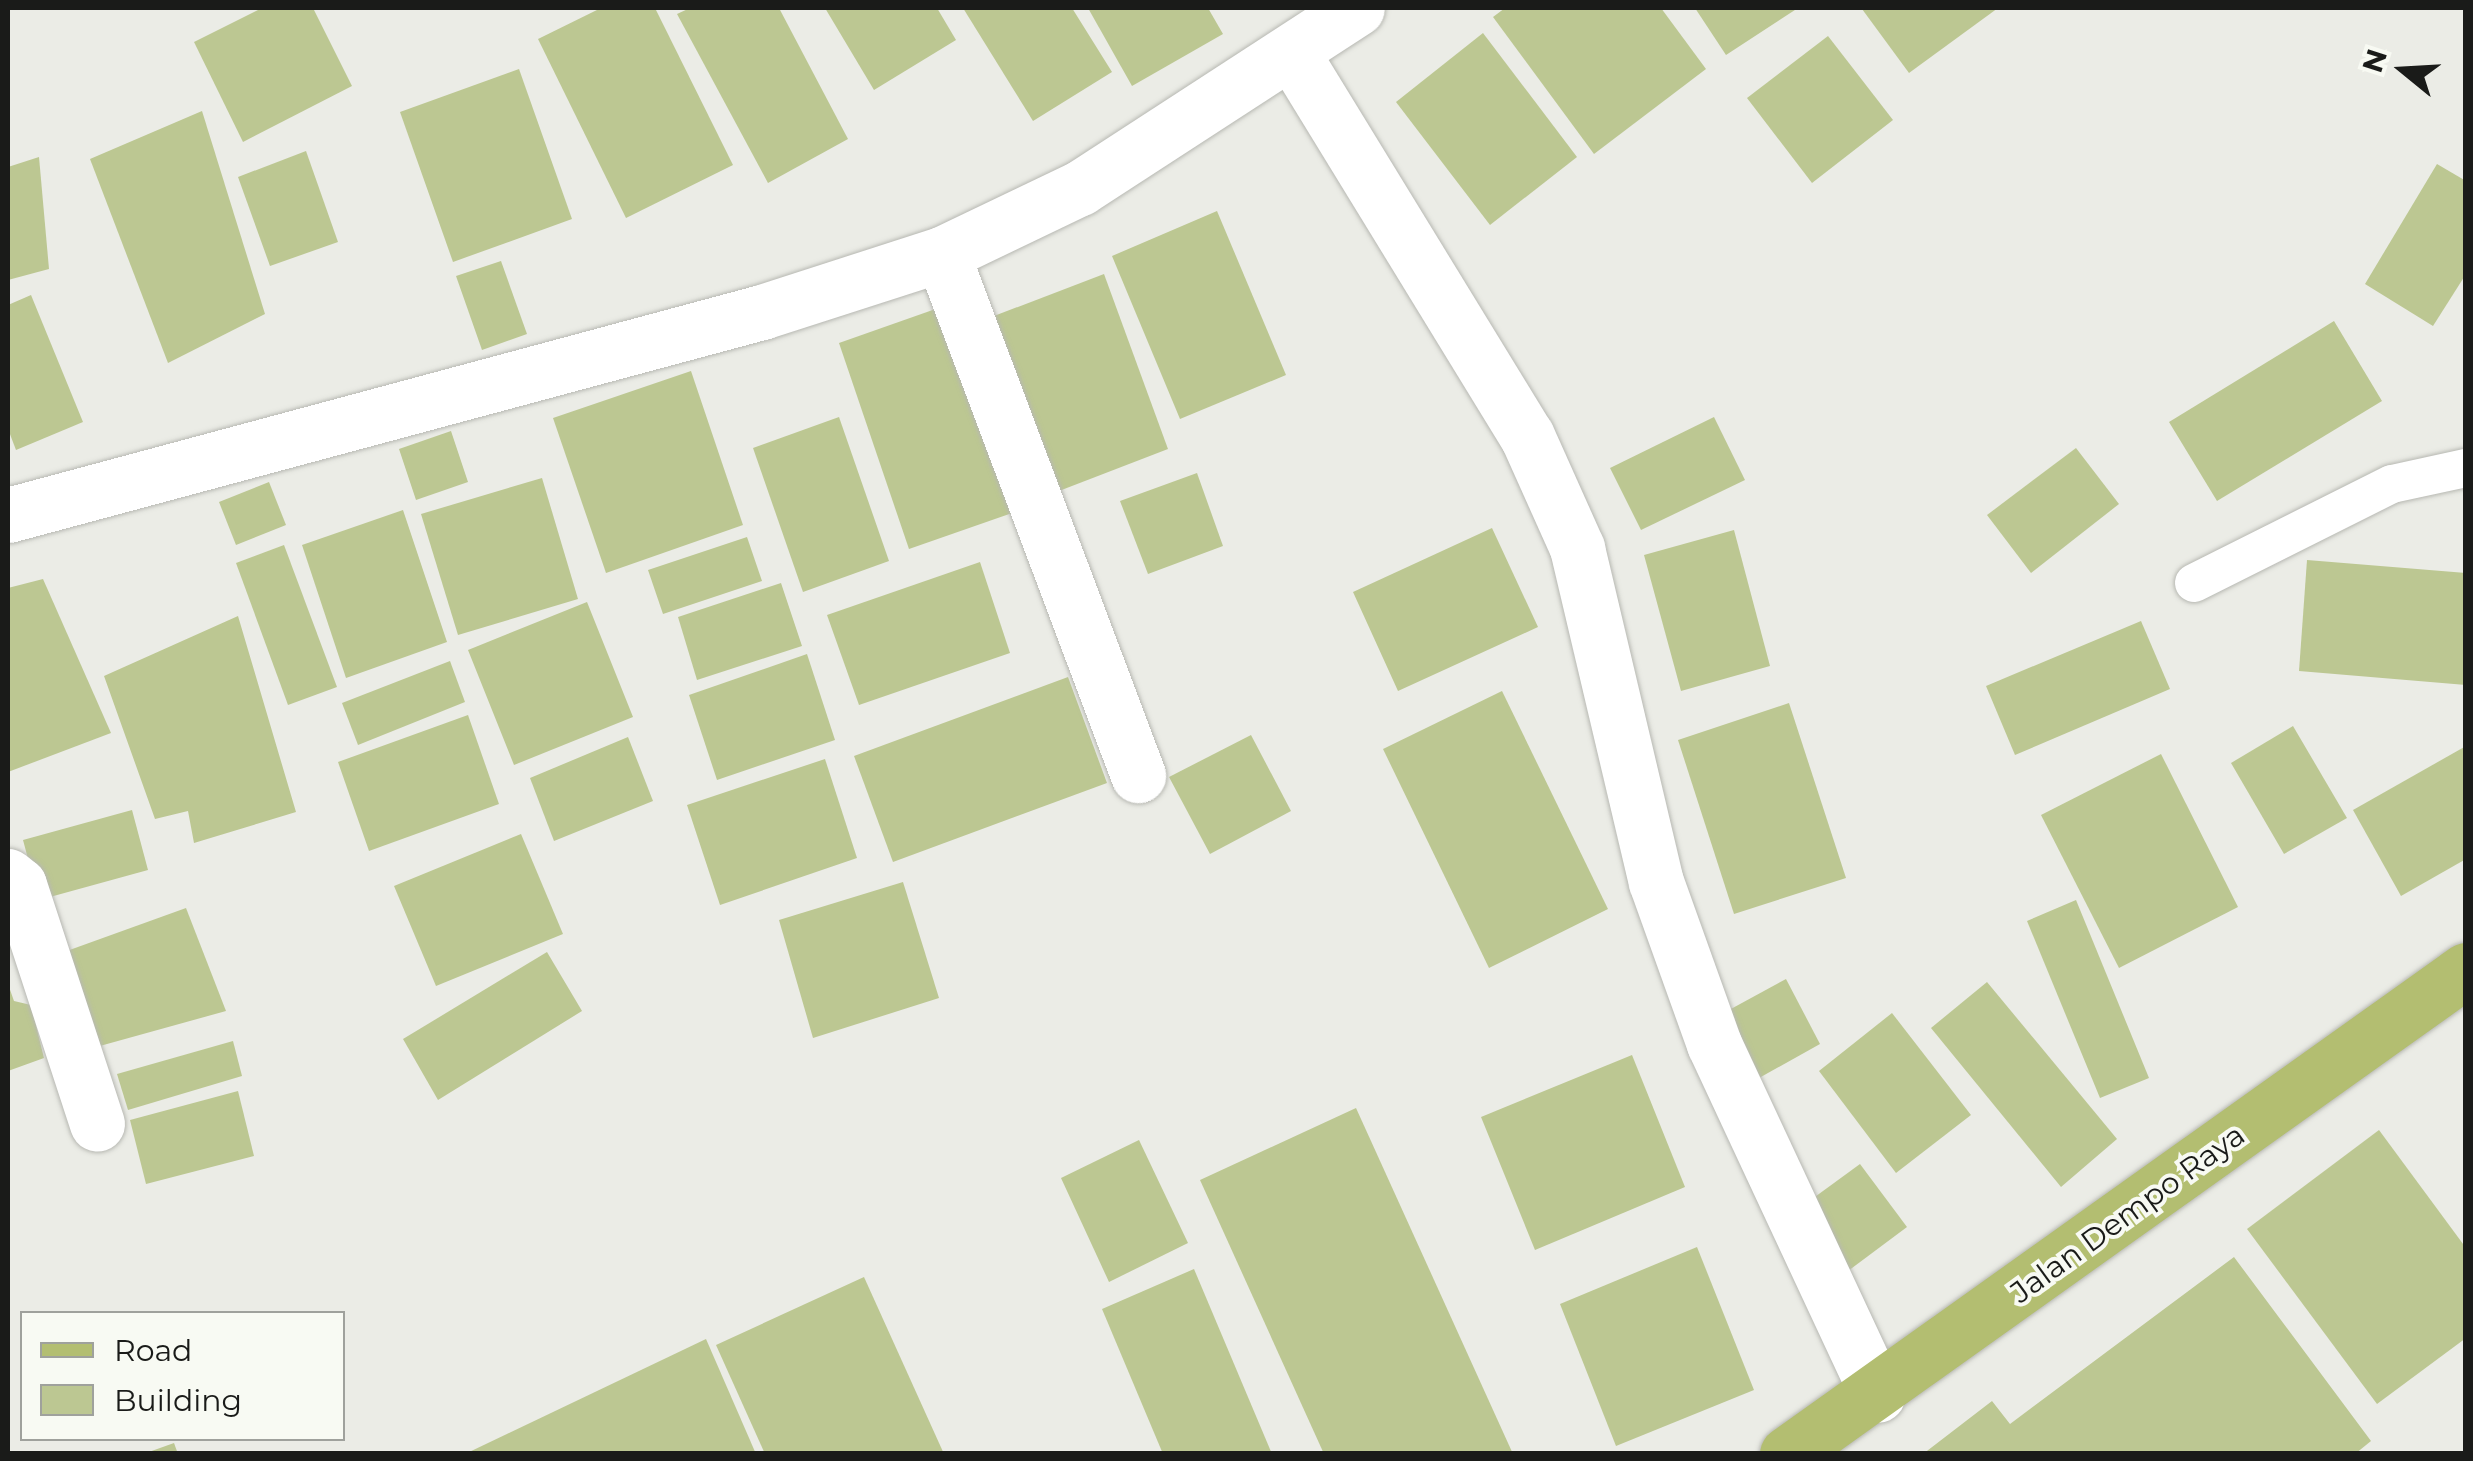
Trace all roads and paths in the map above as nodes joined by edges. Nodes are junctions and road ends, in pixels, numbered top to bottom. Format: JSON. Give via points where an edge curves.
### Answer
{"nodes":[{"id":1,"x":1357,"y":8,"type":"edge"},
{"id":2,"x":1292,"y":53,"type":"junction"},
{"id":3,"x":942,"y":254,"type":"junction"},
{"id":4,"x":2466,"y":468,"type":"edge"},
{"id":5,"x":8,"y":514,"type":"edge"},
{"id":6,"x":2194,"y":584,"type":"dead end"},
{"id":7,"x":1138,"y":774,"type":"dead end"},
{"id":8,"x":8,"y":876,"type":"edge"},
{"id":9,"x":2466,"y":970,"type":"edge"},
{"id":10,"x":98,"y":1124,"type":"dead end"},
{"id":11,"x":1878,"y":1395,"type":"junction"},
{"id":12,"x":1787,"y":1454,"type":"edge"}],
"edges":[{"from":1,"to":2,"type":"street"},
{"from":2,"to":3,"type":"street","via":[[1080,188]]},
{"from":2,"to":11,"type":"street","via":[[1528,436],[1577,548],[1663,900],[1714,1044]]},
{"from":3,"to":5,"type":"street","via":[[762,312]]},
{"from":3,"to":7,"type":"street"},
{"from":4,"to":6,"type":"lane","via":[[2392,484]]},
{"from":8,"to":10,"type":"street","via":[[20,885]]},
{"from":9,"to":11,"type":"main road","name":"Jalan Dempo Raya"},
{"from":11,"to":12,"type":"main road","name":"Jalan Dempo Raya"}]}
